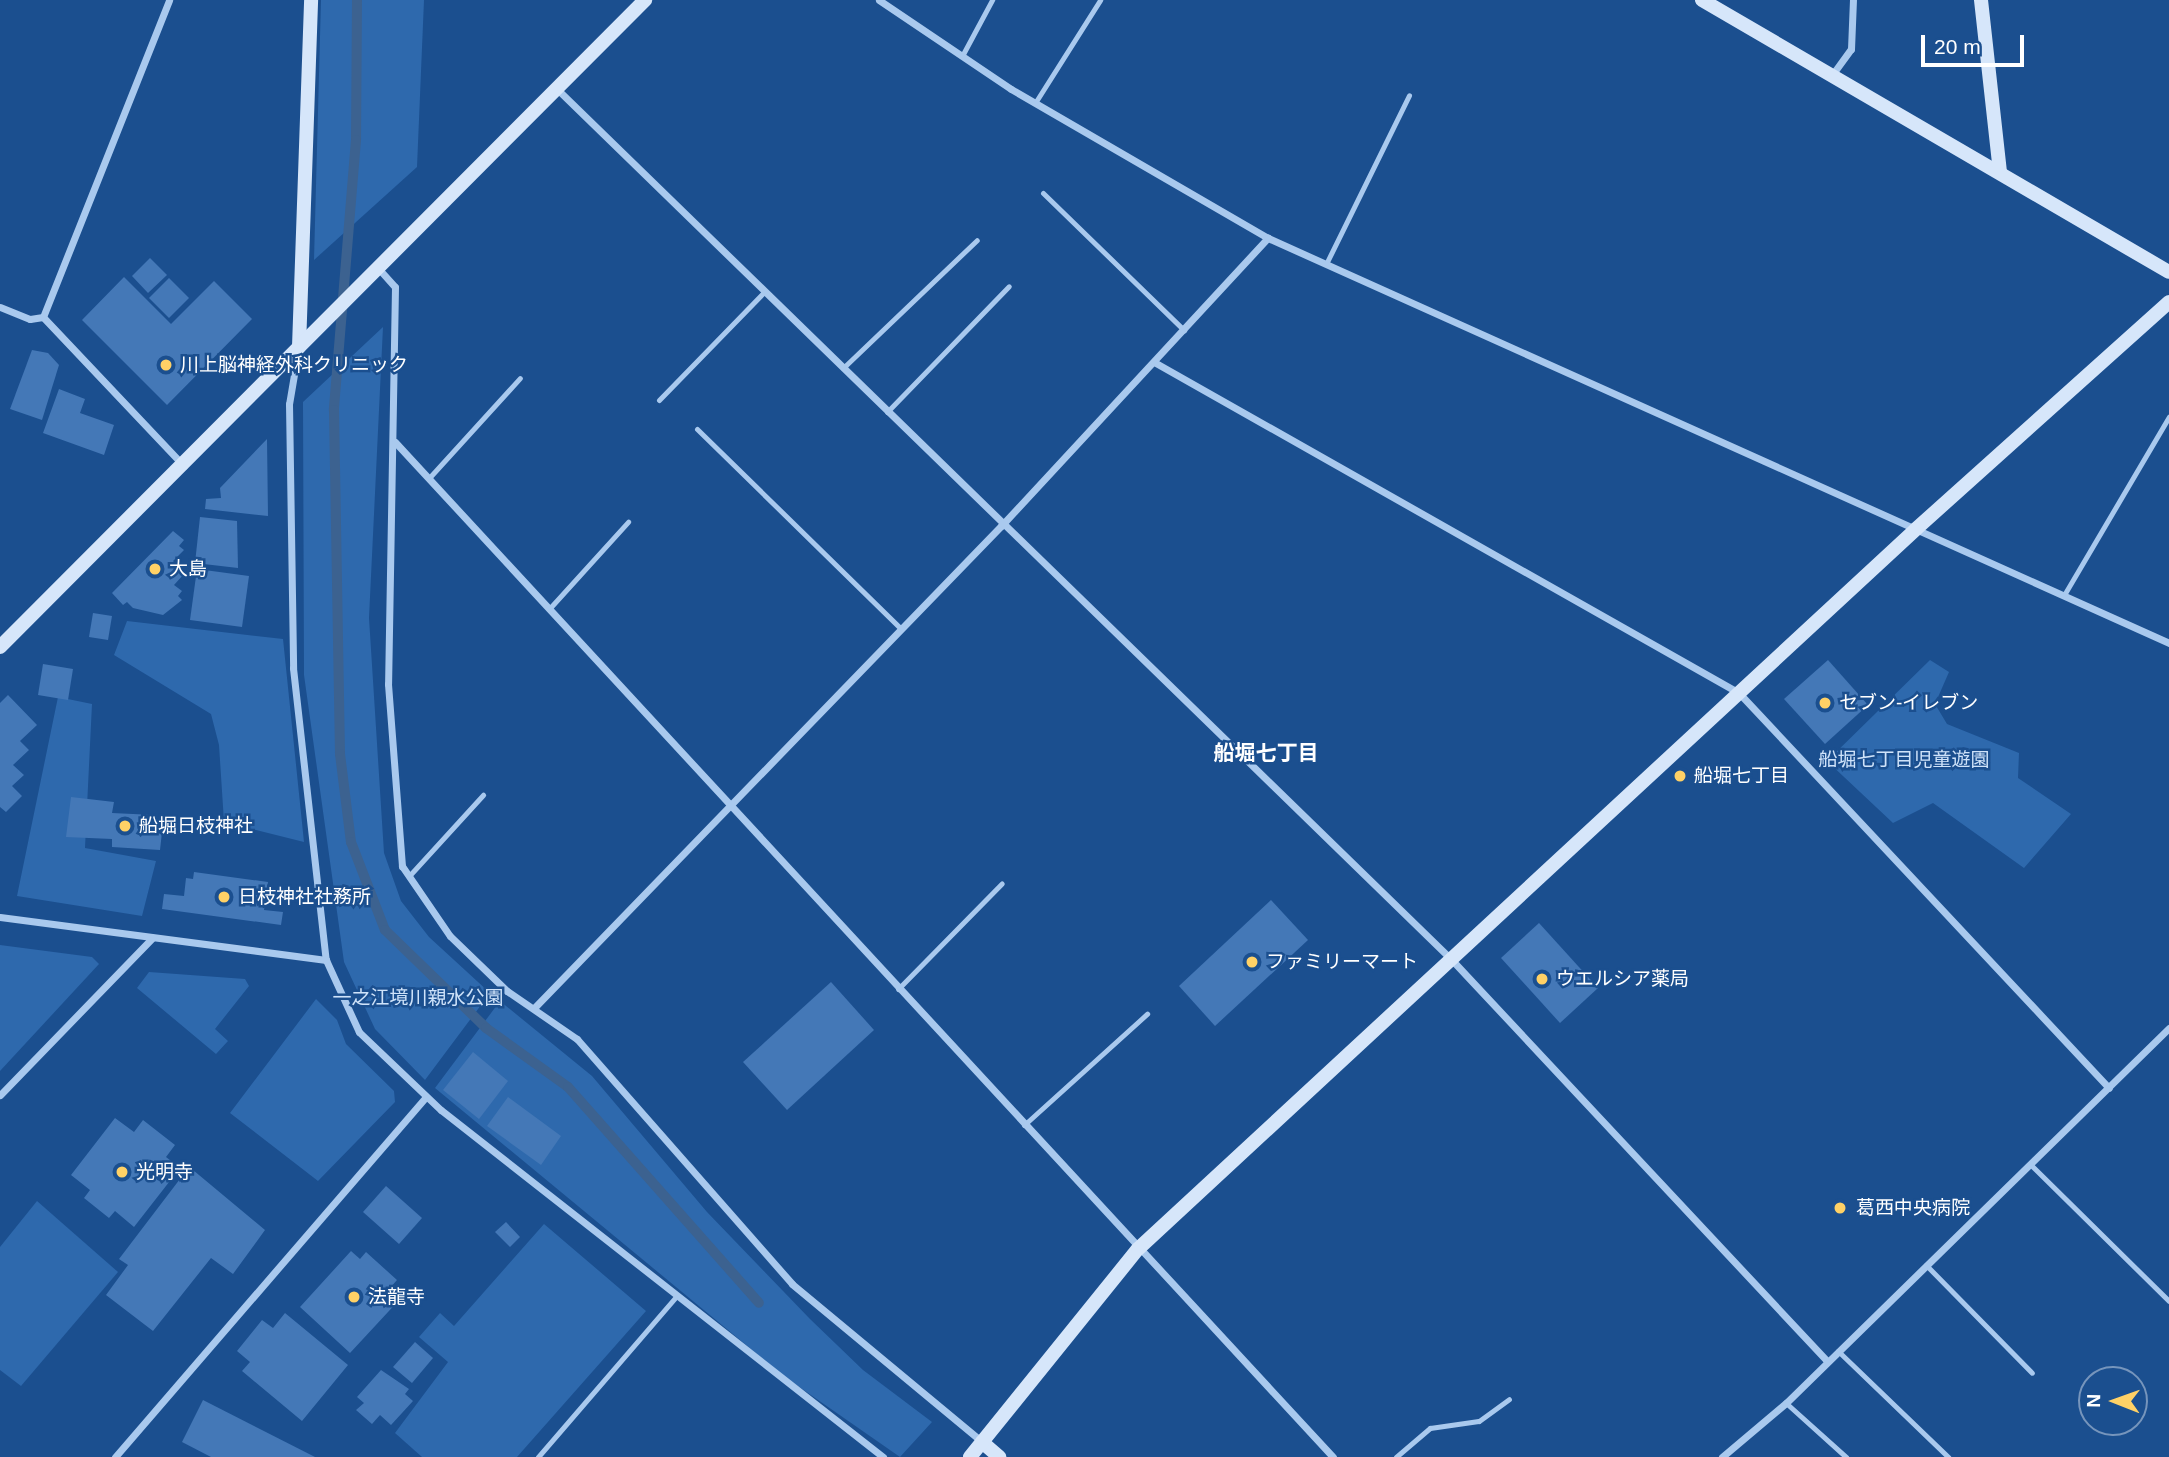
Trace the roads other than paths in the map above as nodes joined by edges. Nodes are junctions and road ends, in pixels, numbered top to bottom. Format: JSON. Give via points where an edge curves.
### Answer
{"nodes":[{"id":1,"x":169,"y":0,"type":"edge"},
{"id":2,"x":311,"y":0,"type":"edge"},
{"id":3,"x":645,"y":0,"type":"edge"},
{"id":4,"x":879,"y":0,"type":"edge"},
{"id":5,"x":992,"y":0,"type":"edge"},
{"id":6,"x":1100,"y":0,"type":"edge"},
{"id":7,"x":1702,"y":0,"type":"edge"},
{"id":8,"x":1853,"y":0,"type":"edge"},
{"id":9,"x":1982,"y":0,"type":"edge"},
{"id":10,"x":962,"y":56,"type":"junction"},
{"id":11,"x":1832,"y":75,"type":"junction"},
{"id":12,"x":557,"y":89,"type":"junction"},
{"id":13,"x":1409,"y":95,"type":"dead end"},
{"id":14,"x":1035,"y":103,"type":"junction"},
{"id":15,"x":2000,"y":171,"type":"junction"},
{"id":16,"x":1043,"y":193,"type":"dead end"},
{"id":17,"x":1268,"y":238,"type":"junction"},
{"id":18,"x":977,"y":240,"type":"dead end"},
{"id":19,"x":1326,"y":264,"type":"junction"},
{"id":20,"x":378,"y":268,"type":"junction"},
{"id":21,"x":2169,"y":272,"type":"edge"},
{"id":22,"x":1009,"y":286,"type":"dead end"},
{"id":23,"x":764,"y":292,"type":"junction"},
{"id":24,"x":2169,"y":302,"type":"edge"},
{"id":25,"x":0,"y":307,"type":"edge"},
{"id":26,"x":43,"y":317,"type":"junction"},
{"id":27,"x":1184,"y":330,"type":"junction"},
{"id":28,"x":299,"y":347,"type":"junction"},
{"id":29,"x":1154,"y":362,"type":"junction"},
{"id":30,"x":841,"y":369,"type":"junction"},
{"id":31,"x":520,"y":378,"type":"dead end"},
{"id":32,"x":659,"y":400,"type":"dead end"},
{"id":33,"x":886,"y":413,"type":"junction"},
{"id":34,"x":2169,"y":417,"type":"edge"},
{"id":35,"x":698,"y":429,"type":"dead end"},
{"id":36,"x":395,"y":442,"type":"junction"},
{"id":37,"x":184,"y":466,"type":"junction"},
{"id":38,"x":429,"y":478,"type":"junction"},
{"id":39,"x":628,"y":522,"type":"dead end"},
{"id":40,"x":1001,"y":526,"type":"junction"},
{"id":41,"x":1916,"y":529,"type":"junction"},
{"id":42,"x":2064,"y":595,"type":"junction"},
{"id":43,"x":549,"y":609,"type":"junction"},
{"id":44,"x":901,"y":629,"type":"junction"},
{"id":45,"x":2169,"y":643,"type":"edge"},
{"id":46,"x":0,"y":647,"type":"edge"},
{"id":47,"x":1739,"y":693,"type":"junction"},
{"id":48,"x":483,"y":795,"type":"dead end"},
{"id":49,"x":729,"y":806,"type":"junction"},
{"id":50,"x":409,"y":876,"type":"junction"},
{"id":51,"x":1002,"y":883,"type":"dead end"},
{"id":52,"x":0,"y":917,"type":"edge"},
{"id":53,"x":152,"y":938,"type":"junction"},
{"id":54,"x":1451,"y":959,"type":"junction"},
{"id":55,"x":326,"y":960,"type":"junction"},
{"id":56,"x":898,"y":989,"type":"junction"},
{"id":57,"x":534,"y":1008,"type":"junction"},
{"id":58,"x":1147,"y":1014,"type":"dead end"},
{"id":59,"x":2169,"y":1028,"type":"edge"},
{"id":60,"x":2109,"y":1088,"type":"junction"},
{"id":61,"x":0,"y":1095,"type":"edge"},
{"id":62,"x":426,"y":1097,"type":"junction"},
{"id":63,"x":1024,"y":1125,"type":"junction"},
{"id":64,"x":2030,"y":1164,"type":"junction"},
{"id":65,"x":1138,"y":1249,"type":"junction"},
{"id":66,"x":1926,"y":1265,"type":"junction"},
{"id":67,"x":675,"y":1298,"type":"junction"},
{"id":68,"x":2169,"y":1301,"type":"edge"},
{"id":69,"x":1838,"y":1351,"type":"junction"},
{"id":70,"x":1827,"y":1361,"type":"junction"},
{"id":71,"x":2032,"y":1373,"type":"dead end"},
{"id":72,"x":1509,"y":1399,"type":"dead end"},
{"id":73,"x":1786,"y":1404,"type":"junction"},
{"id":74,"x":982,"y":1442,"type":"junction"},
{"id":75,"x":115,"y":1457,"type":"edge"},
{"id":76,"x":538,"y":1457,"type":"edge"},
{"id":77,"x":883,"y":1457,"type":"edge"},
{"id":78,"x":970,"y":1457,"type":"edge"},
{"id":79,"x":999,"y":1457,"type":"edge"},
{"id":80,"x":1333,"y":1457,"type":"edge"},
{"id":81,"x":1396,"y":1457,"type":"edge"},
{"id":82,"x":1722,"y":1457,"type":"edge"},
{"id":83,"x":1846,"y":1457,"type":"edge"},
{"id":84,"x":1948,"y":1457,"type":"edge"}],
"edges":[{"from":1,"to":26,"type":"street"},
{"from":2,"to":28,"type":"street"},
{"from":3,"to":12,"type":"street"},
{"from":4,"to":10,"type":"street"},
{"from":5,"to":10,"type":"lane"},
{"from":6,"to":14,"type":"lane"},
{"from":7,"to":11,"type":"street"},
{"from":8,"to":11,"type":"street","via":[[1851,49]]},
{"from":9,"to":15,"type":"street"},
{"from":10,"to":14,"type":"street"},
{"from":11,"to":15,"type":"street"},
{"from":12,"to":20,"type":"street"},
{"from":12,"to":23,"type":"street"},
{"from":13,"to":19,"type":"lane"},
{"from":14,"to":17,"type":"street"},
{"from":15,"to":21,"type":"street"},
{"from":16,"to":27,"type":"lane"},
{"from":17,"to":19,"type":"street"},
{"from":17,"to":27,"type":"street"},
{"from":18,"to":30,"type":"lane"},
{"from":19,"to":41,"type":"street"},
{"from":20,"to":28,"type":"street"},
{"from":20,"to":36,"type":"street","via":[[395,288]]},
{"from":22,"to":33,"type":"lane"},
{"from":23,"to":30,"type":"street"},
{"from":23,"to":32,"type":"lane"},
{"from":24,"to":41,"type":"street"},
{"from":25,"to":26,"type":"street","via":[[30,319]]},
{"from":26,"to":37,"type":"street"},
{"from":27,"to":29,"type":"street"},
{"from":28,"to":37,"type":"street"},
{"from":28,"to":55,"type":"street","via":[[289,404],[293,668]]},
{"from":29,"to":40,"type":"street"},
{"from":29,"to":47,"type":"street"},
{"from":30,"to":33,"type":"street"},
{"from":31,"to":38,"type":"lane"},
{"from":33,"to":40,"type":"street"},
{"from":34,"to":42,"type":"lane"},
{"from":35,"to":44,"type":"lane"},
{"from":36,"to":38,"type":"street"},
{"from":36,"to":50,"type":"street","via":[[388,684],[402,866]]},
{"from":37,"to":46,"type":"street"},
{"from":38,"to":43,"type":"street"},
{"from":39,"to":43,"type":"lane"},
{"from":40,"to":44,"type":"street"},
{"from":40,"to":54,"type":"street"},
{"from":41,"to":42,"type":"street"},
{"from":41,"to":47,"type":"street"},
{"from":42,"to":45,"type":"street"},
{"from":43,"to":49,"type":"street"},
{"from":44,"to":49,"type":"street"},
{"from":47,"to":54,"type":"street"},
{"from":47,"to":60,"type":"street"},
{"from":48,"to":50,"type":"lane"},
{"from":49,"to":56,"type":"street"},
{"from":49,"to":57,"type":"street"},
{"from":50,"to":57,"type":"street","via":[[450,936],[507,991]]},
{"from":51,"to":56,"type":"lane"},
{"from":52,"to":53,"type":"street"},
{"from":53,"to":55,"type":"street"},
{"from":53,"to":61,"type":"street"},
{"from":54,"to":65,"type":"street"},
{"from":54,"to":70,"type":"street"},
{"from":55,"to":62,"type":"street","via":[[359,1032]]},
{"from":56,"to":63,"type":"street"},
{"from":57,"to":74,"type":"street","via":[[577,1039],[792,1284]]},
{"from":58,"to":63,"type":"lane"},
{"from":59,"to":60,"type":"street"},
{"from":60,"to":64,"type":"street"},
{"from":62,"to":67,"type":"street"},
{"from":62,"to":75,"type":"street"},
{"from":63,"to":65,"type":"street"},
{"from":64,"to":66,"type":"street"},
{"from":64,"to":68,"type":"lane"},
{"from":65,"to":74,"type":"street"},
{"from":65,"to":80,"type":"street"},
{"from":66,"to":69,"type":"street"},
{"from":66,"to":71,"type":"lane"},
{"from":67,"to":76,"type":"lane"},
{"from":67,"to":77,"type":"street"},
{"from":69,"to":70,"type":"street"},
{"from":69,"to":84,"type":"lane"},
{"from":70,"to":73,"type":"street"},
{"from":72,"to":81,"type":"lane","via":[[1479,1421],[1430,1428]]},
{"from":73,"to":82,"type":"street"},
{"from":73,"to":83,"type":"lane"},
{"from":74,"to":78,"type":"street"},
{"from":74,"to":79,"type":"street"}]}
